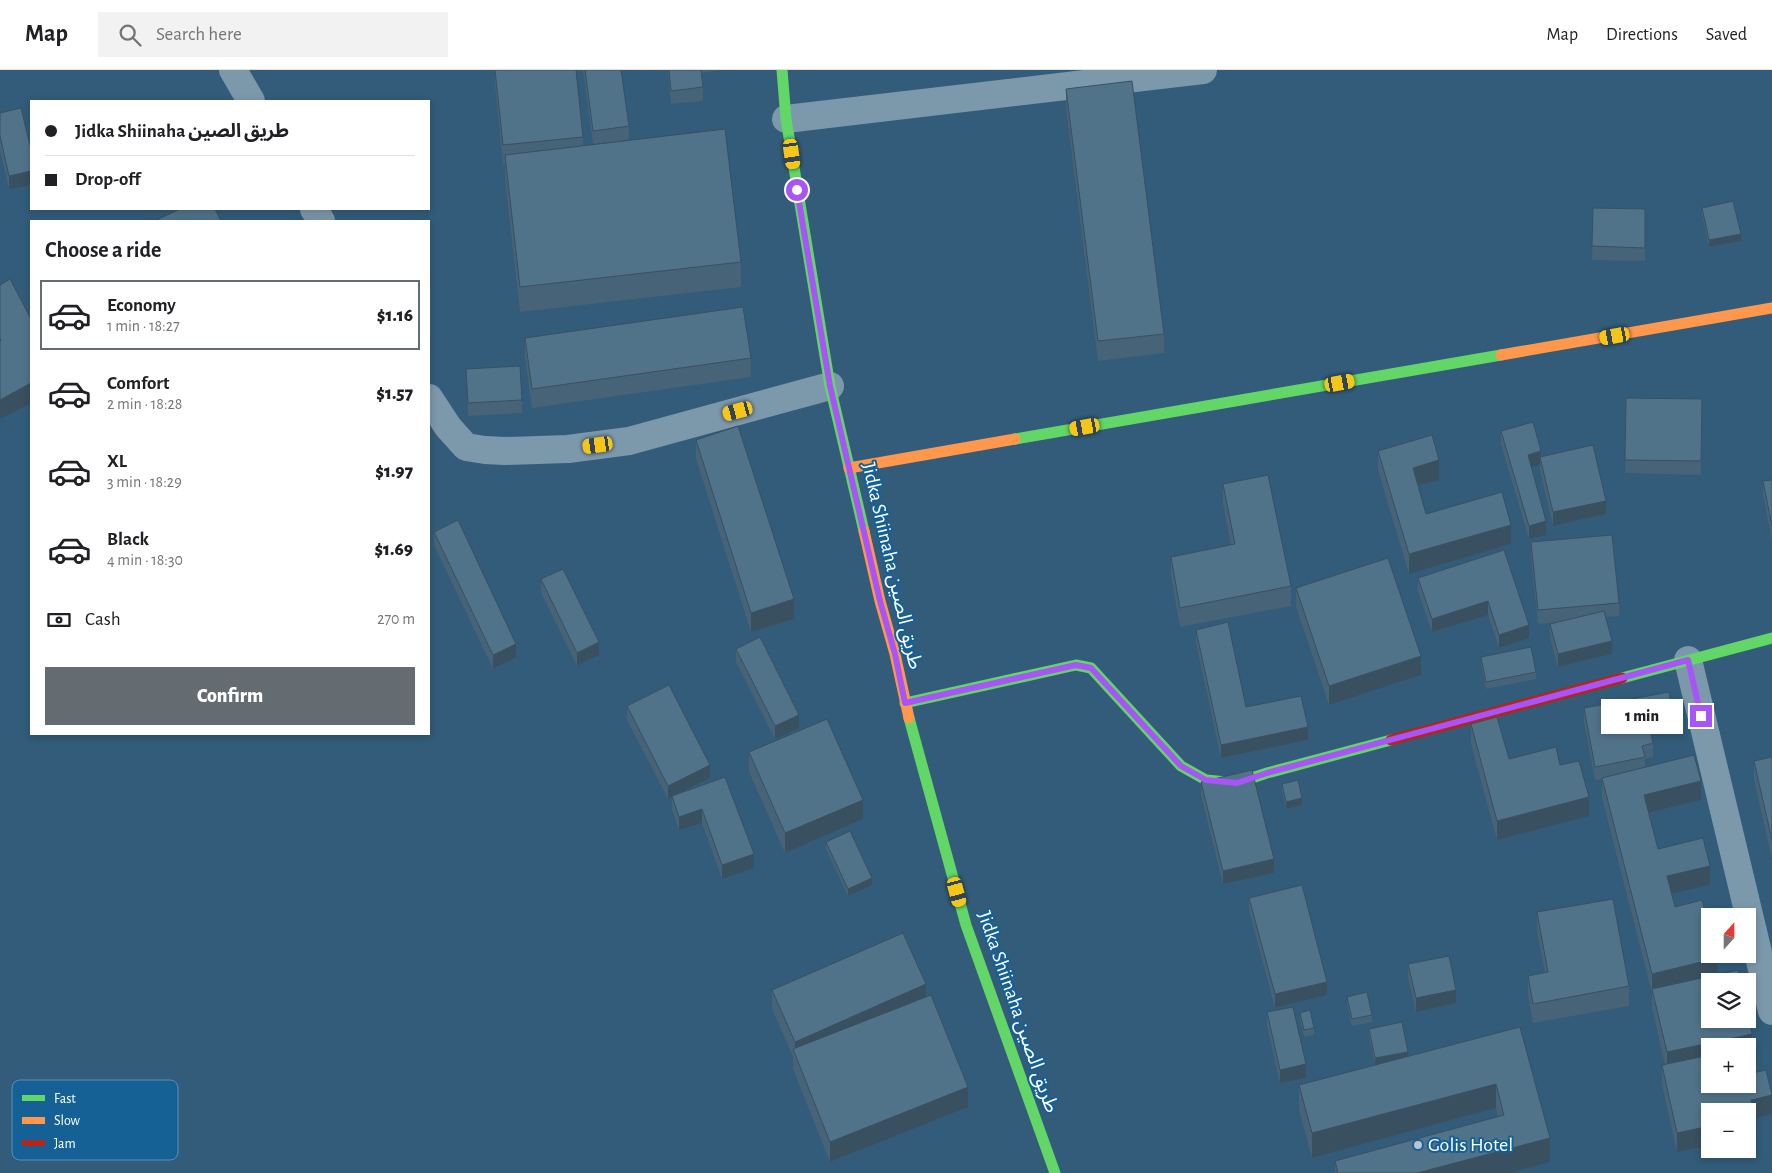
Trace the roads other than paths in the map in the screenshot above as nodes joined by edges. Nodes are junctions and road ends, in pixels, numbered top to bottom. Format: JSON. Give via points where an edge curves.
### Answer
{"nodes":[{"id":1,"x":233,"y":70,"type":"edge"},
{"id":2,"x":782,"y":70,"type":"edge"},
{"id":3,"x":1202,"y":70,"type":"edge"},
{"id":4,"x":250,"y":100,"type":"edge"},
{"id":5,"x":786,"y":119,"type":"junction"},
{"id":6,"x":1772,"y":308,"type":"edge"},
{"id":7,"x":830,"y":386,"type":"junction"},
{"id":8,"x":430,"y":400,"type":"edge"},
{"id":9,"x":849,"y":468,"type":"junction"},
{"id":10,"x":1772,"y":638,"type":"edge"},
{"id":11,"x":1688,"y":660,"type":"junction"},
{"id":12,"x":905,"y":703,"type":"junction"},
{"id":13,"x":1772,"y":1011,"type":"edge"},
{"id":14,"x":1055,"y":1173,"type":"edge"}],
"edges":[{"from":1,"to":4,"type":"street"},
{"from":2,"to":5,"type":"street","name":"Jidka Shiinaha طريق الصين"},
{"from":3,"to":5,"type":"street"},
{"from":5,"to":7,"type":"street","name":"Jidka Shiinaha طريق الصين"},
{"from":6,"to":9,"type":"street"},
{"from":7,"to":8,"type":"street","via":[[629,441],[568,449],[505,451],[466,446],[448,428]]},
{"from":7,"to":9,"type":"street","name":"Jidka Shiinaha طريق الصين"},
{"from":9,"to":12,"type":"street","name":"Jidka Shiinaha طريق الصين"},
{"from":10,"to":11,"type":"street"},
{"from":11,"to":12,"type":"street","via":[[1237,783],[1206,780],[1181,766],[1091,668],[1076,665]]},
{"from":11,"to":13,"type":"street"},
{"from":12,"to":14,"type":"street","name":"Jidka Shiinaha طريق الصين","via":[[966,924]]}]}
